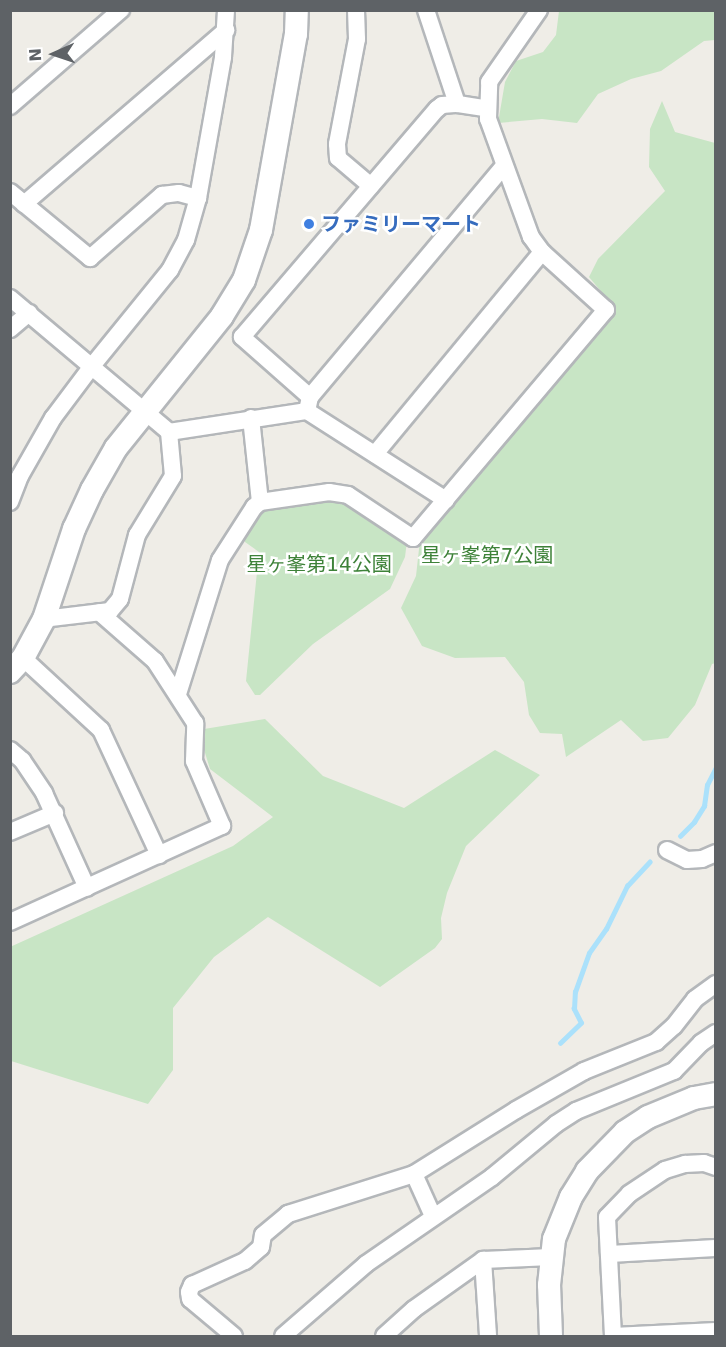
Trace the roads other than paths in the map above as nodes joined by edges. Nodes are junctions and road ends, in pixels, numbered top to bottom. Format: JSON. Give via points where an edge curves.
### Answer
{"nodes":[{"id":1,"x":121,"y":10,"type":"edge"},
{"id":2,"x":226,"y":10,"type":"edge"},
{"id":3,"x":297,"y":10,"type":"edge"},
{"id":4,"x":356,"y":10,"type":"edge"},
{"id":5,"x":426,"y":10,"type":"edge"},
{"id":6,"x":539,"y":10,"type":"edge"},
{"id":7,"x":226,"y":30,"type":"junction"},
{"id":8,"x":457,"y":104,"type":"junction"},
{"id":9,"x":10,"y":106,"type":"edge"},
{"id":10,"x":488,"y":109,"type":"junction"},
{"id":11,"x":504,"y":166,"type":"junction"},
{"id":12,"x":371,"y":186,"type":"junction"},
{"id":13,"x":10,"y":192,"type":"edge"},
{"id":14,"x":198,"y":198,"type":"junction"},
{"id":15,"x":24,"y":204,"type":"junction"},
{"id":16,"x":542,"y":252,"type":"junction"},
{"id":17,"x":10,"y":298,"type":"edge"},
{"id":18,"x":29,"y":314,"type":"junction"},
{"id":19,"x":10,"y":329,"type":"edge"},
{"id":20,"x":92,"y":366,"type":"junction"},
{"id":21,"x":308,"y":404,"type":"junction"},
{"id":22,"x":146,"y":410,"type":"junction"},
{"id":23,"x":251,"y":418,"type":"junction"},
{"id":24,"x":169,"y":432,"type":"junction"},
{"id":25,"x":375,"y":454,"type":"junction"},
{"id":26,"x":15,"y":473,"type":"edge"},
{"id":27,"x":446,"y":500,"type":"junction"},
{"id":28,"x":10,"y":502,"type":"edge"},
{"id":29,"x":260,"y":502,"type":"junction"},
{"id":30,"x":99,"y":612,"type":"junction"},
{"id":31,"x":44,"y":619,"type":"junction"},
{"id":32,"x":17,"y":665,"type":"edge"},
{"id":33,"x":178,"y":694,"type":"junction"},
{"id":34,"x":10,"y":750,"type":"edge"},
{"id":35,"x":55,"y":813,"type":"junction"},
{"id":36,"x":10,"y":832,"type":"edge"},
{"id":37,"x":667,"y":850,"type":"dead end"},
{"id":38,"x":716,"y":853,"type":"edge"},
{"id":39,"x":159,"y":855,"type":"junction"},
{"id":40,"x":87,"y":888,"type":"junction"},
{"id":41,"x":10,"y":922,"type":"edge"},
{"id":42,"x":716,"y":984,"type":"edge"},
{"id":43,"x":714,"y":1035,"type":"edge"},
{"id":44,"x":716,"y":1094,"type":"edge"},
{"id":45,"x":716,"y":1167,"type":"edge"},
{"id":46,"x":414,"y":1174,"type":"junction"},
{"id":47,"x":433,"y":1216,"type":"junction"},
{"id":48,"x":716,"y":1248,"type":"edge"},
{"id":49,"x":609,"y":1254,"type":"junction"},
{"id":50,"x":551,"y":1257,"type":"junction"},
{"id":51,"x":483,"y":1260,"type":"junction"},
{"id":52,"x":405,"y":1317,"type":"junction"},
{"id":53,"x":716,"y":1331,"type":"edge"},
{"id":54,"x":234,"y":1336,"type":"edge"},
{"id":55,"x":283,"y":1336,"type":"edge"},
{"id":56,"x":384,"y":1336,"type":"edge"},
{"id":57,"x":406,"y":1336,"type":"edge"},
{"id":58,"x":488,"y":1336,"type":"edge"},
{"id":59,"x":551,"y":1336,"type":"edge"},
{"id":60,"x":614,"y":1336,"type":"edge"}],
"edges":[{"from":1,"to":9,"type":"street"},
{"from":2,"to":7,"type":"street"},
{"from":3,"to":22,"type":"street","via":[[261,230],[244,280],[222,316]]},
{"from":4,"to":12,"type":"street","via":[[357,39],[337,144],[338,158]]},
{"from":5,"to":8,"type":"street"},
{"from":6,"to":10,"type":"street","via":[[489,82]]},
{"from":7,"to":14,"type":"street"},
{"from":7,"to":15,"type":"street"},
{"from":8,"to":10,"type":"street"},
{"from":8,"to":12,"type":"street","via":[[437,109]]},
{"from":10,"to":11,"type":"street"},
{"from":11,"to":16,"type":"street","via":[[523,219]]},
{"from":11,"to":21,"type":"street"},
{"from":12,"to":21,"type":"street","via":[[242,338]]},
{"from":13,"to":15,"type":"street"},
{"from":14,"to":15,"type":"street","via":[[179,192],[162,195],[90,258]]},
{"from":14,"to":20,"type":"street","via":[[186,240],[170,270]]},
{"from":16,"to":25,"type":"street"},
{"from":16,"to":27,"type":"street","via":[[606,310]]},
{"from":17,"to":18,"type":"street"},
{"from":18,"to":19,"type":"street"},
{"from":18,"to":20,"type":"street"},
{"from":20,"to":22,"type":"street"},
{"from":20,"to":26,"type":"street"},
{"from":21,"to":23,"type":"street"},
{"from":21,"to":25,"type":"street"},
{"from":22,"to":24,"type":"street"},
{"from":22,"to":31,"type":"street","via":[[116,448],[92,490],[74,529]]},
{"from":23,"to":24,"type":"street"},
{"from":23,"to":29,"type":"street"},
{"from":24,"to":30,"type":"street","via":[[173,476],[137,535],[120,599],[110,610]]},
{"from":25,"to":27,"type":"street"},
{"from":26,"to":28,"type":"street"},
{"from":27,"to":29,"type":"street","via":[[413,538],[348,495],[329,492]]},
{"from":29,"to":33,"type":"street","via":[[220,560]]},
{"from":30,"to":31,"type":"street"},
{"from":30,"to":33,"type":"street","via":[[155,661]]},
{"from":31,"to":32,"type":"street"},
{"from":32,"to":39,"type":"street","via":[[101,730]]},
{"from":33,"to":39,"type":"street","via":[[195,723],[194,761],[222,826]]},
{"from":34,"to":35,"type":"street","via":[[22,760]]},
{"from":35,"to":36,"type":"street"},
{"from":35,"to":40,"type":"street"},
{"from":37,"to":38,"type":"street","via":[[687,860]]},
{"from":39,"to":40,"type":"street"},
{"from":40,"to":41,"type":"street"},
{"from":42,"to":46,"type":"street","via":[[695,999],[656,1042],[584,1071]]},
{"from":43,"to":47,"type":"street","via":[[674,1071],[576,1111],[492,1177]]},
{"from":44,"to":50,"type":"street","via":[[648,1116],[605,1150],[571,1197]]},
{"from":45,"to":49,"type":"street","via":[[685,1164],[665,1170],[629,1194],[607,1217]]},
{"from":46,"to":47,"type":"street"},
{"from":46,"to":54,"type":"street","via":[[288,1214],[263,1235],[261,1247],[245,1261],[192,1285],[190,1299]]},
{"from":47,"to":55,"type":"street","via":[[366,1264]]},
{"from":48,"to":49,"type":"street"},
{"from":49,"to":60,"type":"street"},
{"from":50,"to":51,"type":"street"},
{"from":50,"to":59,"type":"street"},
{"from":51,"to":52,"type":"street"},
{"from":51,"to":58,"type":"street"},
{"from":52,"to":56,"type":"street"},
{"from":52,"to":57,"type":"street"},
{"from":53,"to":60,"type":"street"}]}
